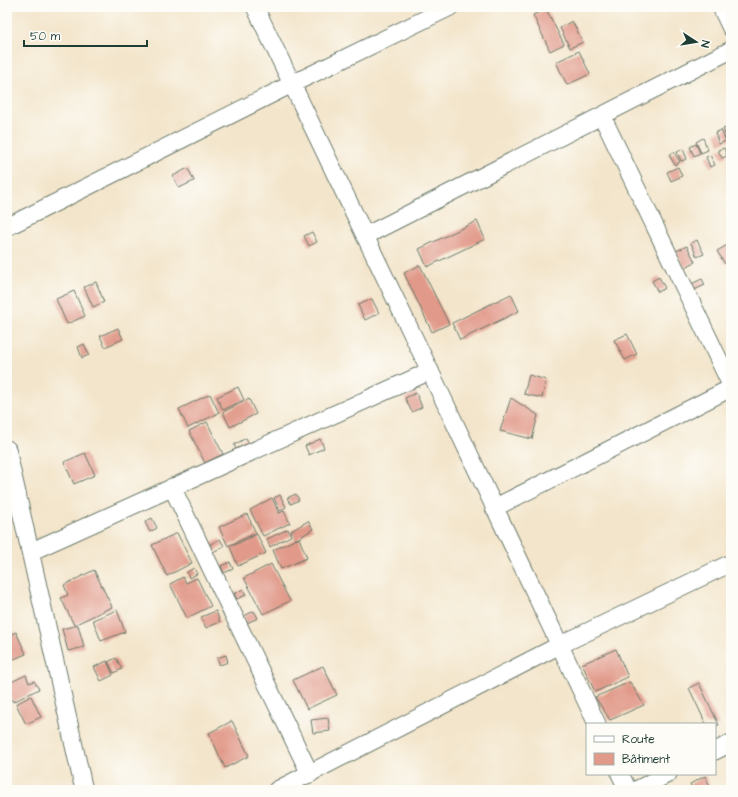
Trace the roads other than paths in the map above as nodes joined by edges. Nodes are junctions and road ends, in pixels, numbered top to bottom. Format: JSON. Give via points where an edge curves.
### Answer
{"nodes":[{"id":1,"x":255,"y":7,"type":"edge"},
{"id":2,"x":450,"y":7,"type":"edge"},
{"id":3,"x":721,"y":7,"type":"edge"},
{"id":4,"x":731,"y":28,"type":"edge"},
{"id":5,"x":731,"y":50,"type":"edge"},
{"id":6,"x":292,"y":84,"type":"junction"},
{"id":7,"x":602,"y":116,"type":"junction"},
{"id":8,"x":7,"y":227,"type":"edge"},
{"id":9,"x":365,"y":236,"type":"junction"},
{"id":10,"x":430,"y":371,"type":"junction"},
{"id":11,"x":731,"y":386,"type":"edge"},
{"id":12,"x":7,"y":449,"type":"edge"},
{"id":13,"x":172,"y":487,"type":"junction"},
{"id":14,"x":494,"y":508,"type":"junction"},
{"id":15,"x":30,"y":552,"type":"junction"},
{"id":16,"x":731,"y":563,"type":"edge"},
{"id":17,"x":560,"y":645,"type":"junction"},
{"id":18,"x":597,"y":723,"type":"edge"},
{"id":19,"x":731,"y":743,"type":"edge"},
{"id":20,"x":716,"y":750,"type":"edge"},
{"id":21,"x":310,"y":774,"type":"junction"},
{"id":22,"x":620,"y":775,"type":"edge"},
{"id":23,"x":666,"y":775,"type":"edge"},
{"id":24,"x":84,"y":790,"type":"edge"},
{"id":25,"x":277,"y":790,"type":"edge"},
{"id":26,"x":628,"y":790,"type":"edge"},
{"id":27,"x":636,"y":790,"type":"edge"}],
"edges":[{"from":1,"to":6,"type":"street"},
{"from":2,"to":6,"type":"street"},
{"from":3,"to":4,"type":"street"},
{"from":5,"to":7,"type":"street"},
{"from":6,"to":8,"type":"street"},
{"from":6,"to":9,"type":"street"},
{"from":7,"to":9,"type":"street"},
{"from":7,"to":11,"type":"street"},
{"from":9,"to":10,"type":"street"},
{"from":10,"to":13,"type":"street"},
{"from":10,"to":14,"type":"street"},
{"from":11,"to":14,"type":"street"},
{"from":12,"to":15,"type":"street"},
{"from":13,"to":15,"type":"street"},
{"from":13,"to":21,"type":"street"},
{"from":14,"to":17,"type":"street"},
{"from":15,"to":24,"type":"street"},
{"from":16,"to":17,"type":"street"},
{"from":17,"to":18,"type":"street"},
{"from":17,"to":21,"type":"street"},
{"from":19,"to":20,"type":"street"},
{"from":21,"to":25,"type":"street"},
{"from":22,"to":26,"type":"street"},
{"from":23,"to":27,"type":"street"}]}
